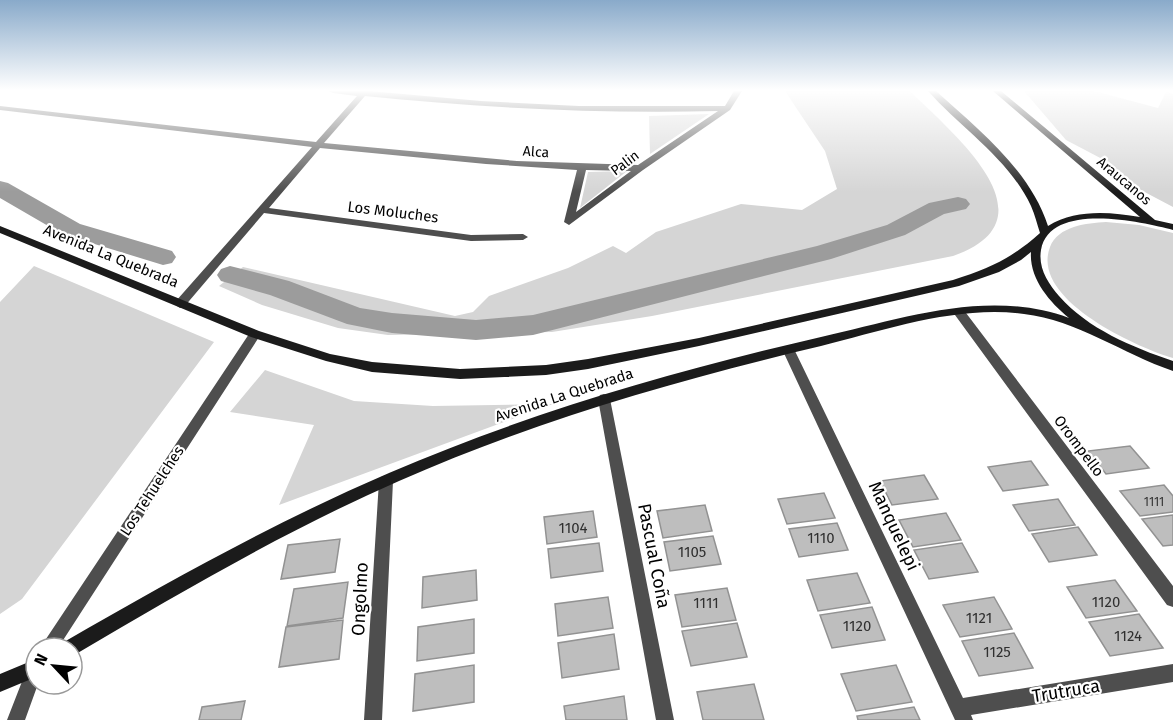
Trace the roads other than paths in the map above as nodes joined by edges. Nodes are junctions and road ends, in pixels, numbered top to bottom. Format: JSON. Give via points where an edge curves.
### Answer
{"nodes":[{"id":1,"x":142,"y":125,"type":"edge"},
{"id":2,"x":335,"y":125,"type":"edge"},
{"id":3,"x":703,"y":125,"type":"edge"},
{"id":4,"x":966,"y":125,"type":"edge"},
{"id":5,"x":1037,"y":125,"type":"edge"},
{"id":6,"x":317,"y":145,"type":"junction"},
{"id":7,"x":640,"y":168,"type":"junction"},
{"id":8,"x":582,"y":169,"type":"junction"},
{"id":9,"x":261,"y":210,"type":"junction"},
{"id":10,"x":1152,"y":222,"type":"junction"},
{"id":11,"x":1173,"y":227,"type":"edge"},
{"id":12,"x":0,"y":230,"type":"edge"},
{"id":13,"x":1043,"y":235,"type":"junction"},
{"id":14,"x":523,"y":237,"type":"dead end"},
{"id":15,"x":180,"y":304,"type":"junction"},
{"id":16,"x":959,"y":312,"type":"junction"},
{"id":17,"x":255,"y":334,"type":"junction"},
{"id":18,"x":1106,"y":337,"type":"junction"},
{"id":19,"x":788,"y":349,"type":"junction"},
{"id":20,"x":1173,"y":366,"type":"edge"},
{"id":21,"x":604,"y":399,"type":"junction"},
{"id":22,"x":386,"y":481,"type":"junction"},
{"id":23,"x":1173,"y":599,"type":"edge"},
{"id":24,"x":56,"y":636,"type":"edge"},
{"id":25,"x":84,"y":640,"type":"edge"},
{"id":26,"x":24,"y":673,"type":"edge"},
{"id":27,"x":1173,"y":674,"type":"edge"},
{"id":28,"x":0,"y":683,"type":"edge"},
{"id":29,"x":25,"y":696,"type":"edge"},
{"id":30,"x":961,"y":714,"type":"edge"},
{"id":31,"x":16,"y":720,"type":"edge"},
{"id":32,"x":373,"y":720,"type":"edge"},
{"id":33,"x":665,"y":720,"type":"edge"}],
"edges":[{"from":1,"to":6,"type":"street","name":"Alca"},
{"from":2,"to":6,"type":"street"},
{"from":3,"to":7,"type":"street","name":"Palin"},
{"from":4,"to":13,"type":"main road","via":[[1017,178],[1036,206]]},
{"from":5,"to":10,"type":"main road","name":"Araucanos"},
{"from":6,"to":8,"type":"street","name":"Alca"},
{"from":6,"to":9,"type":"street"},
{"from":7,"to":8,"type":"street","name":"Alca"},
{"from":7,"to":8,"type":"street","name":"Palin","via":[[569,222]]},
{"from":9,"to":14,"type":"street","name":"Los Moluches","via":[[471,238]]},
{"from":9,"to":15,"type":"street"},
{"from":10,"to":11,"type":"main road","name":"Avenida La Quebrada"},
{"from":10,"to":13,"type":"main road","name":"Avenida La Quebrada","via":[[1118,216],[1084,217],[1058,224]]},
{"from":12,"to":15,"type":"main road","name":"Avenida La Quebrada"},
{"from":13,"to":17,"type":"main road","name":"Avenida La Quebrada","via":[[1017,258],[955,283],[699,342],[546,370],[460,374],[372,367]]},
{"from":13,"to":18,"type":"main road","via":[[1035,257],[1043,282],[1065,308]]},
{"from":15,"to":17,"type":"main road","name":"Avenida La Quebrada"},
{"from":16,"to":18,"type":"main road","name":"Avenida La Quebrada","via":[[1012,308],[1034,311]]},
{"from":16,"to":19,"type":"main road","name":"Avenida La Quebrada"},
{"from":16,"to":23,"type":"street","name":"Orompello"},
{"from":17,"to":24,"type":"street","name":"Los Tehuelches"},
{"from":18,"to":20,"type":"main road"},
{"from":19,"to":21,"type":"main road","name":"Avenida La Quebrada"},
{"from":19,"to":30,"type":"street","name":"Manquelepi"},
{"from":21,"to":22,"type":"main road","name":"Avenida La Quebrada","via":[[441,457]]},
{"from":21,"to":33,"type":"street","name":"Pascual Coña"},
{"from":22,"to":25,"type":"main road","name":"Avenida La Quebrada","via":[[250,548]]},
{"from":22,"to":32,"type":"street","name":"Ongolmo"},
{"from":26,"to":28,"type":"main road"},
{"from":27,"to":30,"type":"street","name":"Trutruca"},
{"from":29,"to":31,"type":"street"}]}
